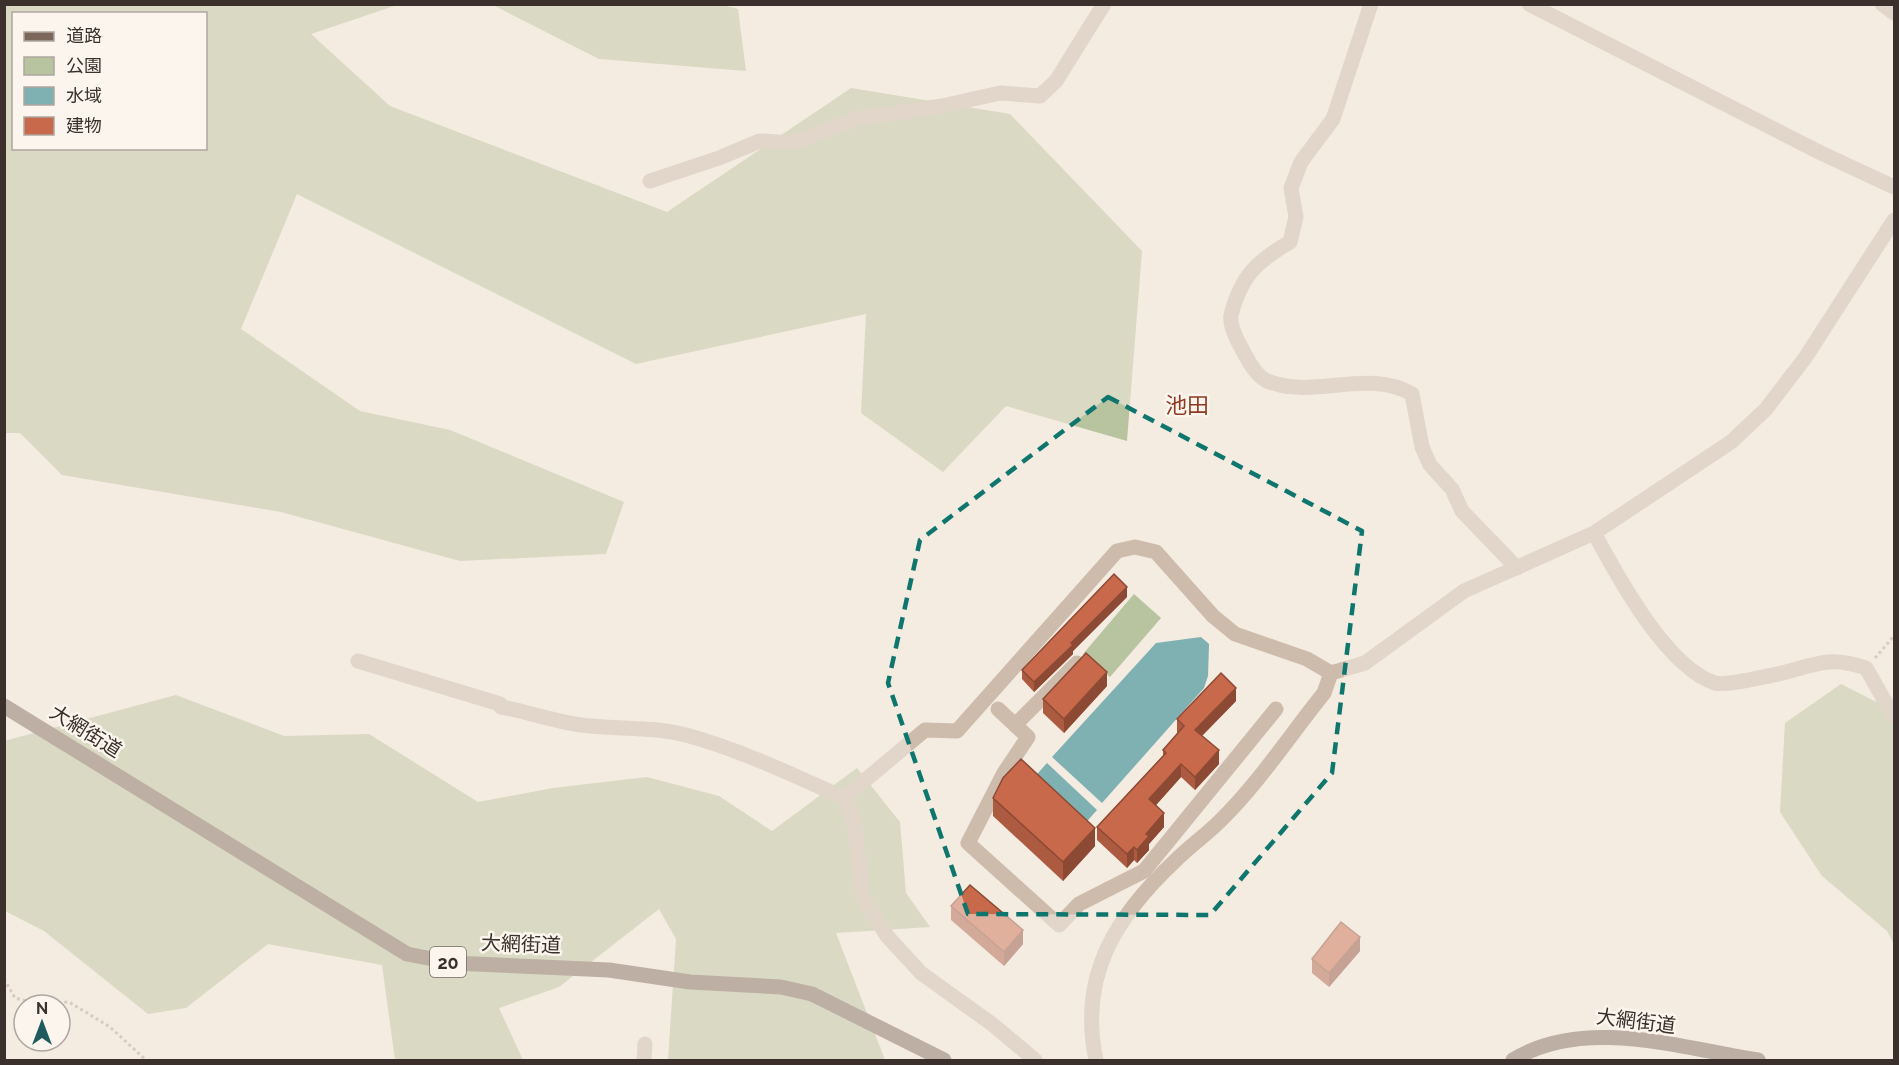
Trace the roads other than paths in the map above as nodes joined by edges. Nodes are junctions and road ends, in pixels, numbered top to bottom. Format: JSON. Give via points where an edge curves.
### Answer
{"nodes":[{"id":1,"x":1104,"y":4,"type":"edge"},
{"id":2,"x":1371,"y":4,"type":"edge"},
{"id":3,"x":1529,"y":4,"type":"edge"},
{"id":4,"x":1882,"y":4,"type":"edge"},
{"id":5,"x":1894,"y":13,"type":"edge"},
{"id":6,"x":650,"y":181,"type":"dead end"},
{"id":7,"x":1894,"y":187,"type":"edge"},
{"id":8,"x":1894,"y":220,"type":"edge"},
{"id":9,"x":1594,"y":533,"type":"junction"},
{"id":10,"x":1516,"y":568,"type":"junction"},
{"id":11,"x":358,"y":661,"type":"dead end"},
{"id":12,"x":1077,"y":663,"type":"edge"},
{"id":13,"x":1331,"y":673,"type":"junction"},
{"id":14,"x":4,"y":706,"type":"edge"},
{"id":15,"x":998,"y":709,"type":"dead end"},
{"id":16,"x":1276,"y":709,"type":"dead end"},
{"id":17,"x":1894,"y":717,"type":"edge"},
{"id":18,"x":1015,"y":725,"type":"junction"},
{"id":19,"x":844,"y":798,"type":"junction"},
{"id":20,"x":1163,"y":847,"type":"junction"},
{"id":21,"x":1175,"y":860,"type":"junction"},
{"id":22,"x":645,"y":1044,"type":"dead end"},
{"id":23,"x":644,"y":1060,"type":"edge"},
{"id":24,"x":944,"y":1060,"type":"edge"},
{"id":25,"x":1035,"y":1060,"type":"edge"},
{"id":26,"x":1096,"y":1060,"type":"edge"},
{"id":27,"x":1513,"y":1060,"type":"edge"},
{"id":28,"x":1758,"y":1060,"type":"edge"}],
"edges":[{"from":1,"to":6,"type":"street","via":[[1056,81],[1040,96],[1000,93],[856,119],[792,142],[760,141]]},
{"from":2,"to":10,"type":"street","via":[[1333,118],[1301,162],[1291,188],[1296,217],[1290,242],[1261,259],[1240,289],[1230,318],[1251,367],[1267,380],[1302,387],[1379,383],[1412,394],[1422,447],[1430,465],[1452,489],[1462,511]]},
{"from":3,"to":7,"type":"street"},
{"from":4,"to":5,"type":"street"},
{"from":8,"to":9,"type":"street","via":[[1805,358],[1766,409],[1731,442]]},
{"from":9,"to":10,"type":"street"},
{"from":9,"to":17,"type":"street","via":[[1620,581],[1662,640],[1688,668],[1717,684],[1775,675],[1815,662],[1843,660],[1866,668]]},
{"from":10,"to":13,"type":"street","via":[[1464,591],[1365,663]]},
{"from":11,"to":19,"type":"street","via":[[501,707],[555,720],[684,735],[726,747]]},
{"from":12,"to":18,"type":"street"},
{"from":13,"to":19,"type":"street","via":[[1307,659],[1236,634],[1213,616],[1156,552],[1135,547],[1117,551],[957,731],[925,730]]},
{"from":13,"to":21,"type":"street","via":[[1324,693],[1221,820]]},
{"from":14,"to":24,"type":"main road","name":"大網街道","number":"20","via":[[407,954],[453,963],[609,970],[690,982],[781,987],[812,994]]},
{"from":15,"to":18,"type":"street"},
{"from":16,"to":20,"type":"street"},
{"from":18,"to":20,"type":"street","via":[[1029,737],[1004,773],[968,843],[1059,925],[1079,904],[1144,871]]},
{"from":19,"to":25,"type":"street","via":[[854,822],[863,898],[887,936],[921,973]]},
{"from":20,"to":21,"type":"street"},
{"from":21,"to":26,"type":"street","via":[[1129,910],[1101,960],[1093,990]]},
{"from":22,"to":23,"type":"street"},
{"from":27,"to":28,"type":"main road","name":"大網街道","via":[[1541,1047],[1584,1036],[1621,1037]]}]}
